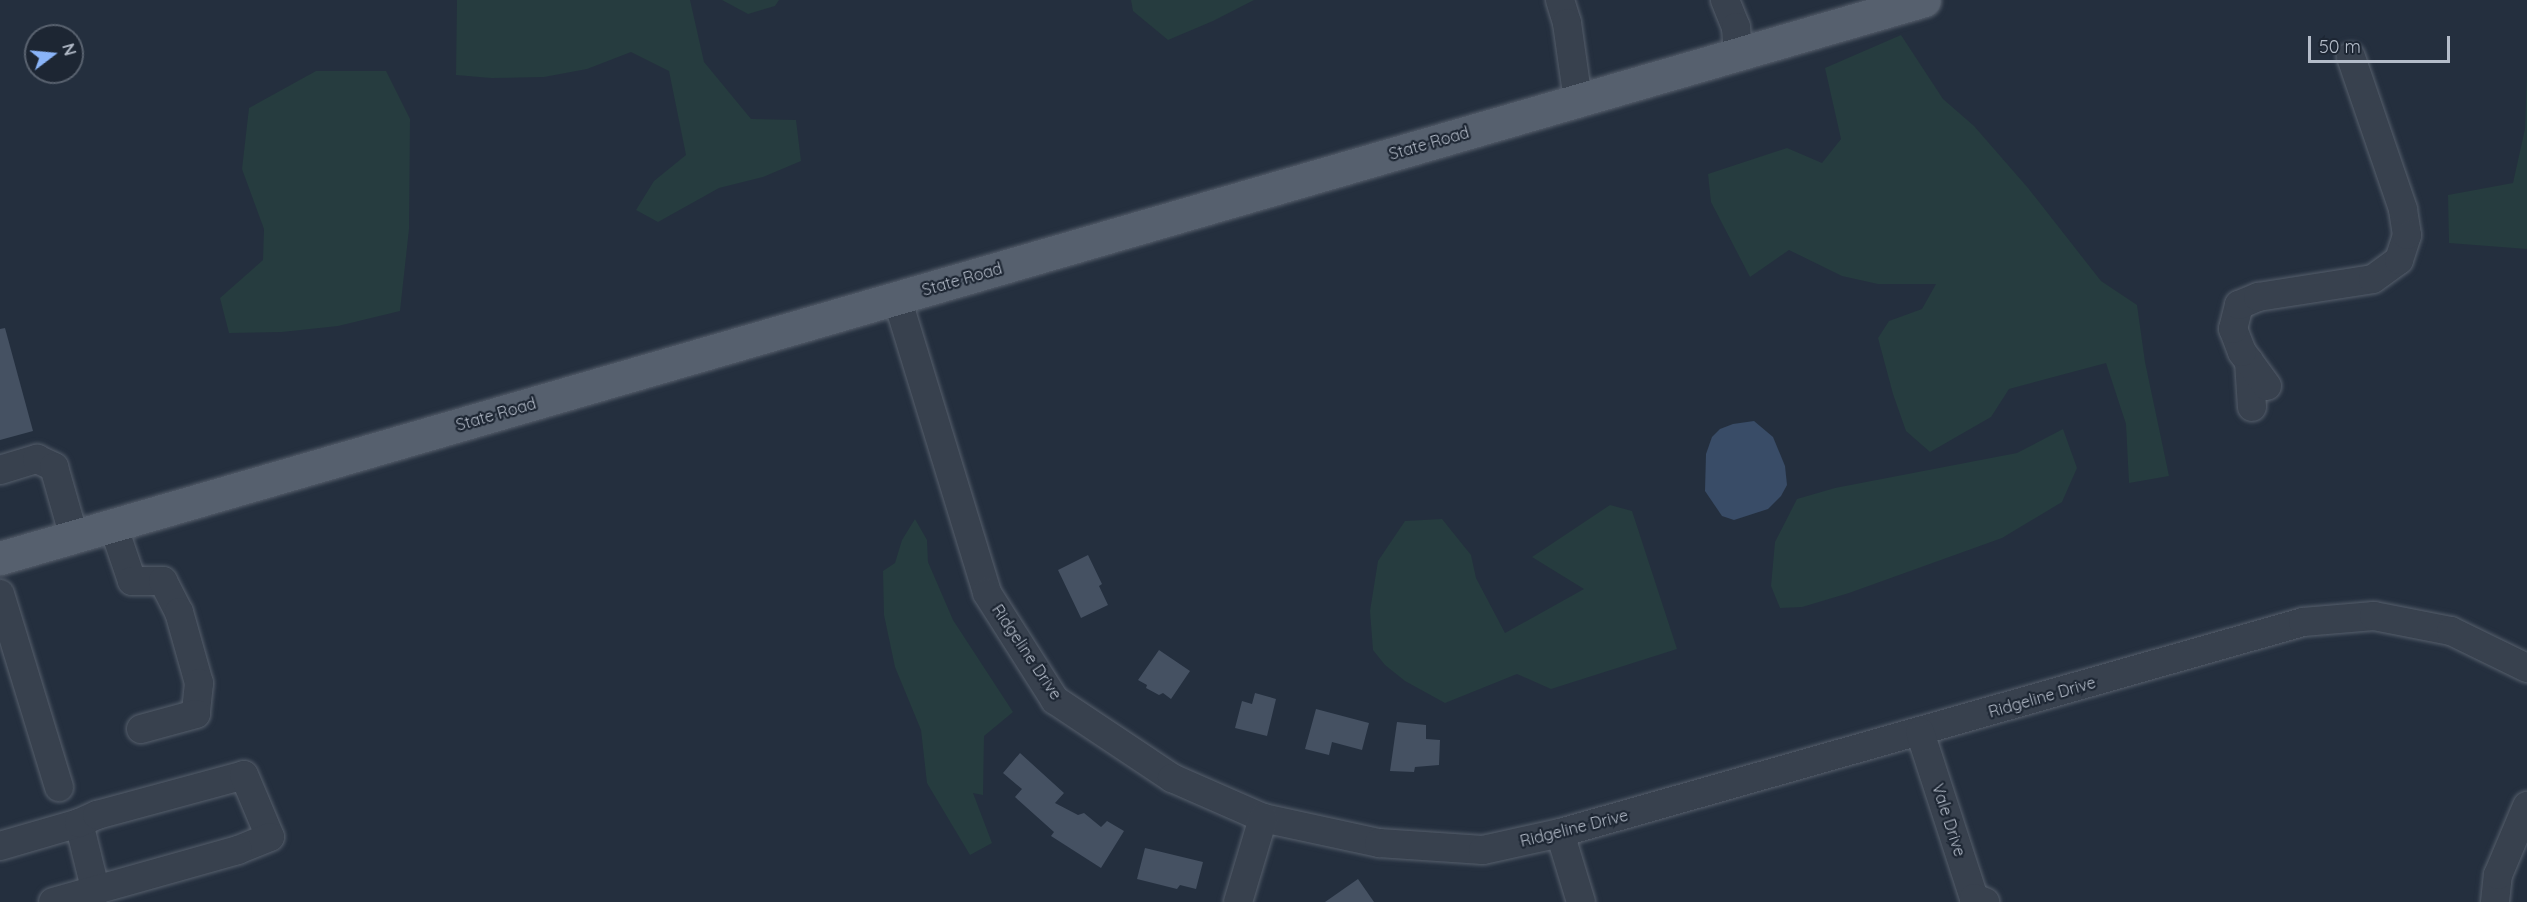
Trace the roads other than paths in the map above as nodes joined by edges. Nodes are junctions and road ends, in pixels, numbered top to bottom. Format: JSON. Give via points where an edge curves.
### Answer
{"nodes":[{"id":1,"x":1725,"y":0,"type":"edge"},
{"id":2,"x":1924,"y":0,"type":"edge"},
{"id":3,"x":1850,"y":10,"type":"edge"},
{"id":4,"x":1563,"y":12,"type":"edge"},
{"id":5,"x":1738,"y":54,"type":"junction"},
{"id":6,"x":2352,"y":57,"type":"dead end"},
{"id":7,"x":1578,"y":100,"type":"junction"},
{"id":8,"x":897,"y":298,"type":"junction"},
{"id":9,"x":2259,"y":396,"type":"dead end"},
{"id":10,"x":0,"y":470,"type":"edge"},
{"id":11,"x":113,"y":525,"type":"junction"},
{"id":12,"x":74,"y":537,"type":"junction"},
{"id":13,"x":0,"y":558,"type":"edge"},
{"id":14,"x":0,"y":594,"type":"edge"},
{"id":15,"x":2527,"y":668,"type":"edge"},
{"id":16,"x":141,"y":729,"type":"dead end"},
{"id":17,"x":1920,"y":732,"type":"junction"},
{"id":18,"x":59,"y":787,"type":"dead end"},
{"id":19,"x":2527,"y":806,"type":"edge"},
{"id":20,"x":1263,"y":818,"type":"junction"},
{"id":21,"x":79,"y":823,"type":"junction"},
{"id":22,"x":1560,"y":833,"type":"junction"},
{"id":23,"x":0,"y":846,"type":"edge"},
{"id":24,"x":96,"y":892,"type":"junction"},
{"id":25,"x":53,"y":902,"type":"edge"},
{"id":26,"x":1238,"y":902,"type":"edge"},
{"id":27,"x":1581,"y":902,"type":"edge"},
{"id":28,"x":1985,"y":902,"type":"edge"},
{"id":29,"x":2495,"y":902,"type":"edge"}],
"edges":[{"from":1,"to":5,"type":"street","via":[[1736,27]]},
{"from":2,"to":3,"type":"main road","name":"State Road"},
{"from":3,"to":5,"type":"main road","name":"State Road"},
{"from":4,"to":7,"type":"street"},
{"from":5,"to":7,"type":"main road","name":"State Road"},
{"from":6,"to":9,"type":"street","via":[[2403,209],[2407,236],[2399,260],[2373,279],[2258,297],[2239,305],[2234,329]]},
{"from":7,"to":8,"type":"main road","name":"State Road"},
{"from":8,"to":11,"type":"main road","name":"State Road"},
{"from":8,"to":20,"type":"street","name":"Ridgeline Drive","via":[[987,593],[1055,700],[1172,778]]},
{"from":10,"to":12,"type":"street","via":[[37,459],[54,467]]},
{"from":11,"to":12,"type":"main road","name":"State Road"},
{"from":11,"to":16,"type":"street","via":[[132,581],[163,580],[179,612],[199,684],[196,714]]},
{"from":12,"to":13,"type":"main road","name":"State Road"},
{"from":14,"to":18,"type":"street"},
{"from":15,"to":17,"type":"street","name":"Ridgeline Drive","via":[[2451,631],[2374,616],[2303,622]]},
{"from":17,"to":22,"type":"street","name":"Ridgeline Drive"},
{"from":17,"to":28,"type":"street","name":"Vale Drive","via":[[1974,898]]},
{"from":19,"to":29,"type":"street","via":[[2498,875]]},
{"from":20,"to":22,"type":"street","name":"Ridgeline Drive","via":[[1379,843],[1483,850]]},
{"from":20,"to":26,"type":"street"},
{"from":21,"to":23,"type":"street"},
{"from":21,"to":24,"type":"street"},
{"from":21,"to":24,"type":"street","via":[[244,775],[270,837]]},
{"from":22,"to":27,"type":"street"},
{"from":24,"to":25,"type":"street"}]}
